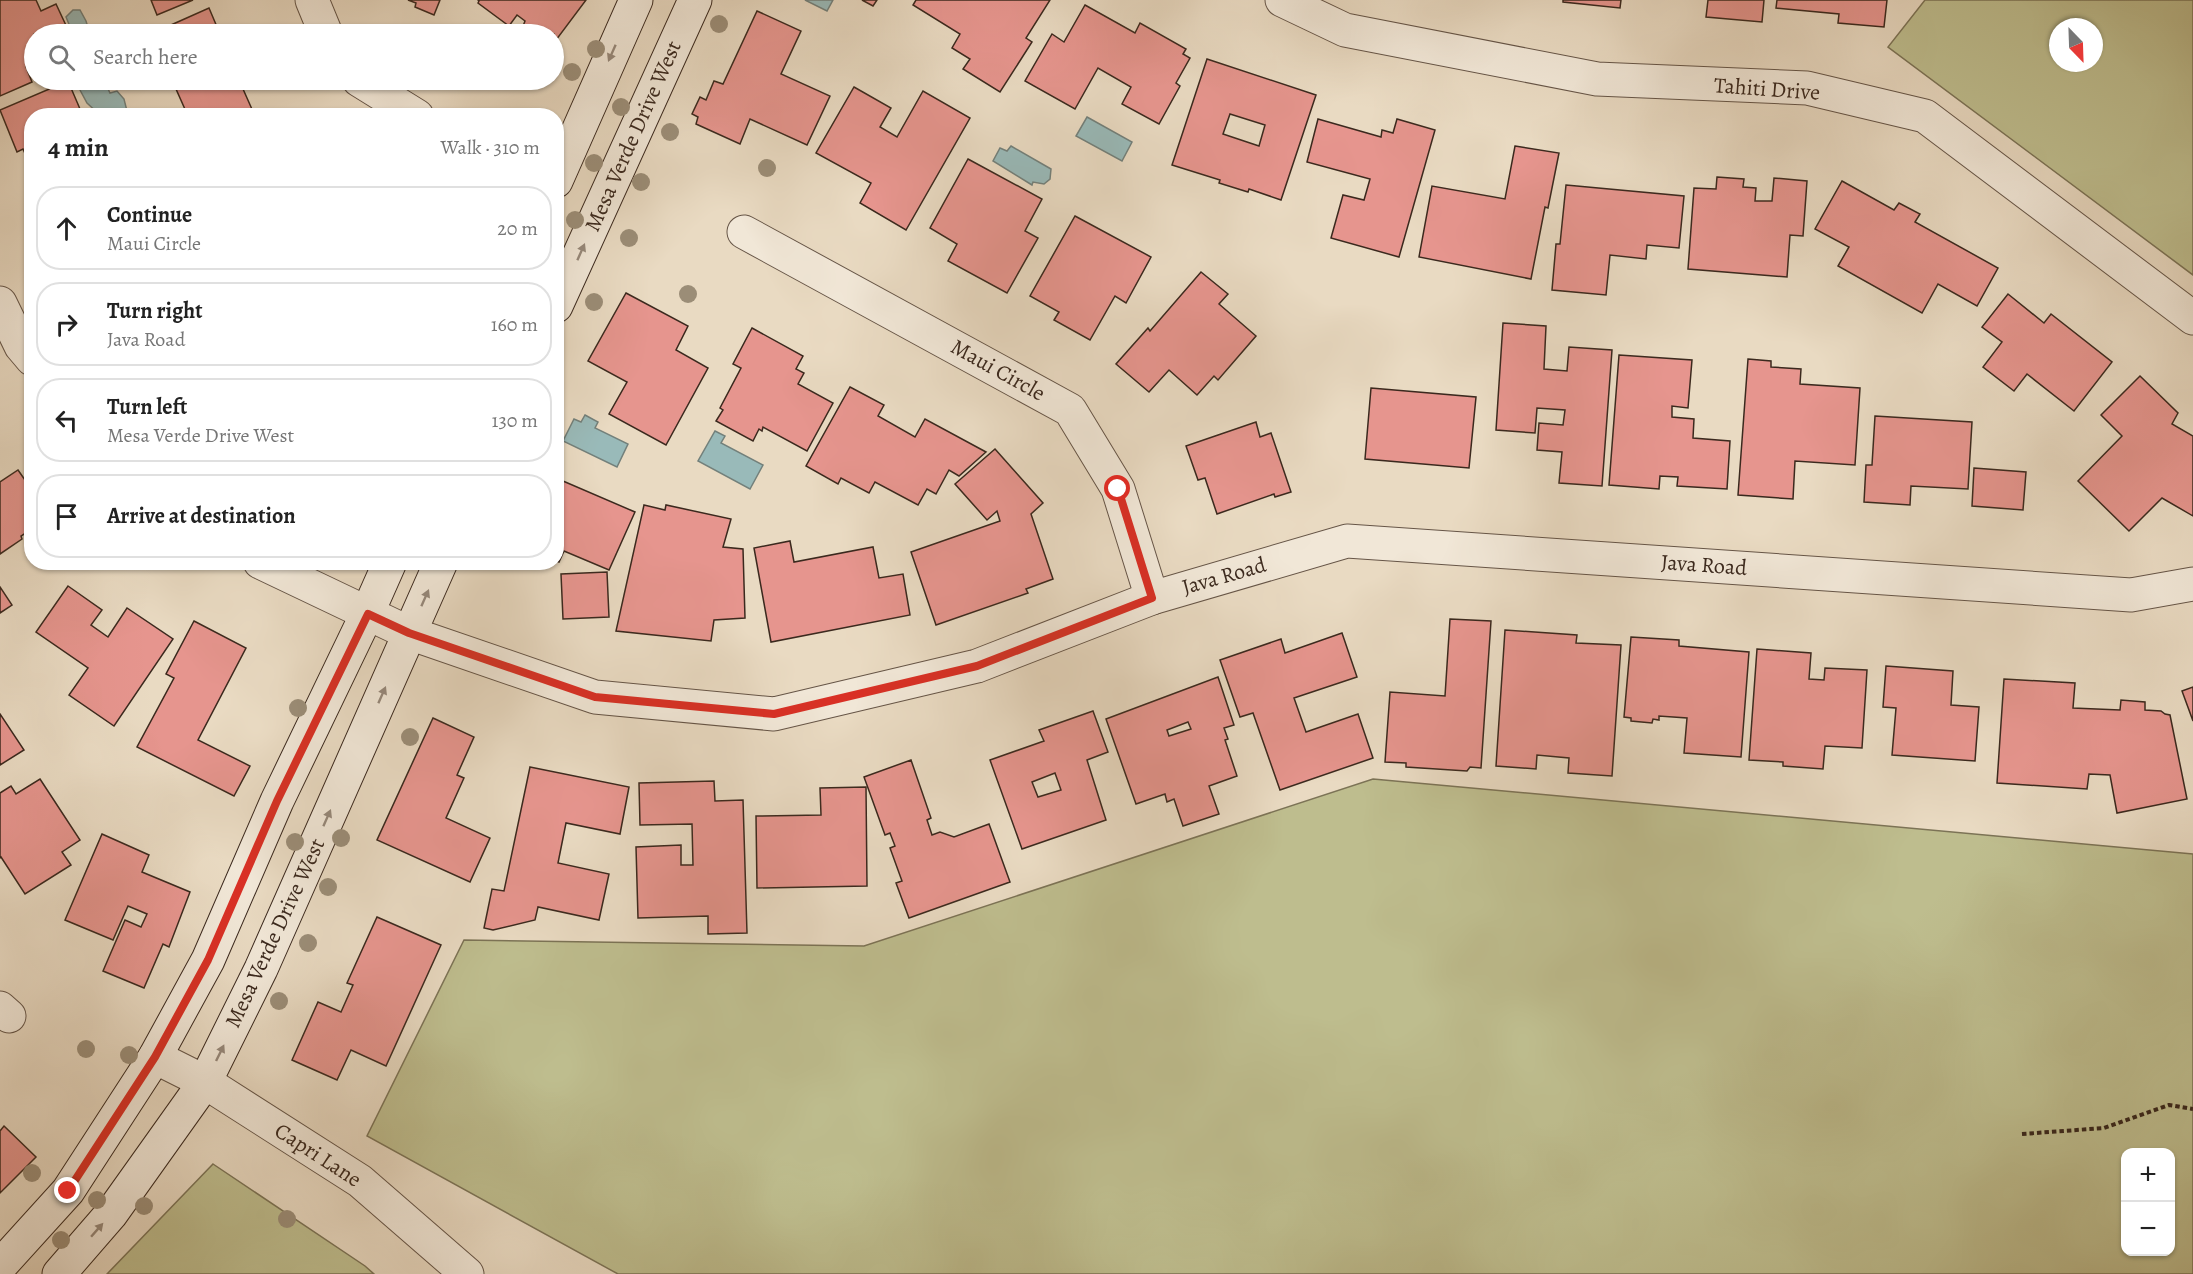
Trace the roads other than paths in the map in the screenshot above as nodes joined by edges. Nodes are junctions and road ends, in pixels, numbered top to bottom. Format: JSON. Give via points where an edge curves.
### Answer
{"nodes":[{"id":1,"x":312,"y":0,"type":"edge"},
{"id":2,"x":636,"y":0,"type":"edge"},
{"id":3,"x":695,"y":0,"type":"edge"},
{"id":4,"x":1282,"y":0,"type":"edge"},
{"id":5,"x":322,"y":24,"type":"edge"},
{"id":6,"x":375,"y":90,"type":"edge"},
{"id":7,"x":404,"y":108,"type":"edge"},
{"id":8,"x":564,"y":163,"type":"edge"},
{"id":9,"x":744,"y":232,"type":"dead end"},
{"id":10,"x":564,"y":288,"type":"edge"},
{"id":11,"x":0,"y":303,"type":"edge"},
{"id":12,"x":2193,"y":318,"type":"edge"},
{"id":13,"x":24,"y":350,"type":"edge"},
{"id":14,"x":277,"y":570,"type":"edge"},
{"id":15,"x":387,"y":570,"type":"edge"},
{"id":16,"x":437,"y":570,"type":"edge"},
{"id":17,"x":2193,"y":584,"type":"edge"},
{"id":18,"x":1152,"y":598,"type":"junction"},
{"id":19,"x":368,"y":614,"type":"junction"},
{"id":20,"x":409,"y":633,"type":"junction"},
{"id":21,"x":155,"y":1057,"type":"junction"},
{"id":22,"x":205,"y":1082,"type":"junction"},
{"id":23,"x":0,"y":1266,"type":"edge"},
{"id":24,"x":59,"y":1274,"type":"edge"},
{"id":25,"x":467,"y":1274,"type":"edge"}],
"edges":[{"from":1,"to":5,"type":"street"},
{"from":2,"to":8,"type":"street","one_way":true},
{"from":10,"to":3,"type":"street","name":"Mesa Verde Drive West","one_way":true},
{"from":4,"to":12,"type":"street","name":"Tahiti Drive","via":[[1345,30],[1596,79],[1807,88],[1925,116]]},
{"from":6,"to":7,"type":"street"},
{"from":9,"to":18,"type":"street","name":"Maui Circle","via":[[1071,410],[1118,489]]},
{"from":11,"to":13,"type":"street"},
{"from":14,"to":19,"type":"street","name":"Java Road"},
{"from":15,"to":19,"type":"street"},
{"from":20,"to":16,"type":"street","name":"Mesa Verde Drive West","one_way":true},
{"from":17,"to":18,"type":"street","name":"Java Road","via":[[2131,595],[1347,541]]},
{"from":18,"to":20,"type":"street","name":"Java Road","via":[[977,666],[774,714],[595,697]]},
{"from":19,"to":20,"type":"street","name":"Java Road"},
{"from":19,"to":21,"type":"street","via":[[277,801],[208,960]]},
{"from":22,"to":20,"type":"street","name":"Mesa Verde Drive West","one_way":true,"via":[[261,969]]},
{"from":21,"to":22,"type":"street","name":"Capri Lane"},
{"from":21,"to":23,"type":"street","via":[[68,1191]]},
{"from":24,"to":22,"type":"street","name":"Mesa Verde Drive West","one_way":true,"via":[[111,1214]]},
{"from":22,"to":25,"type":"street","name":"Capri Lane","via":[[360,1181]]}]}
